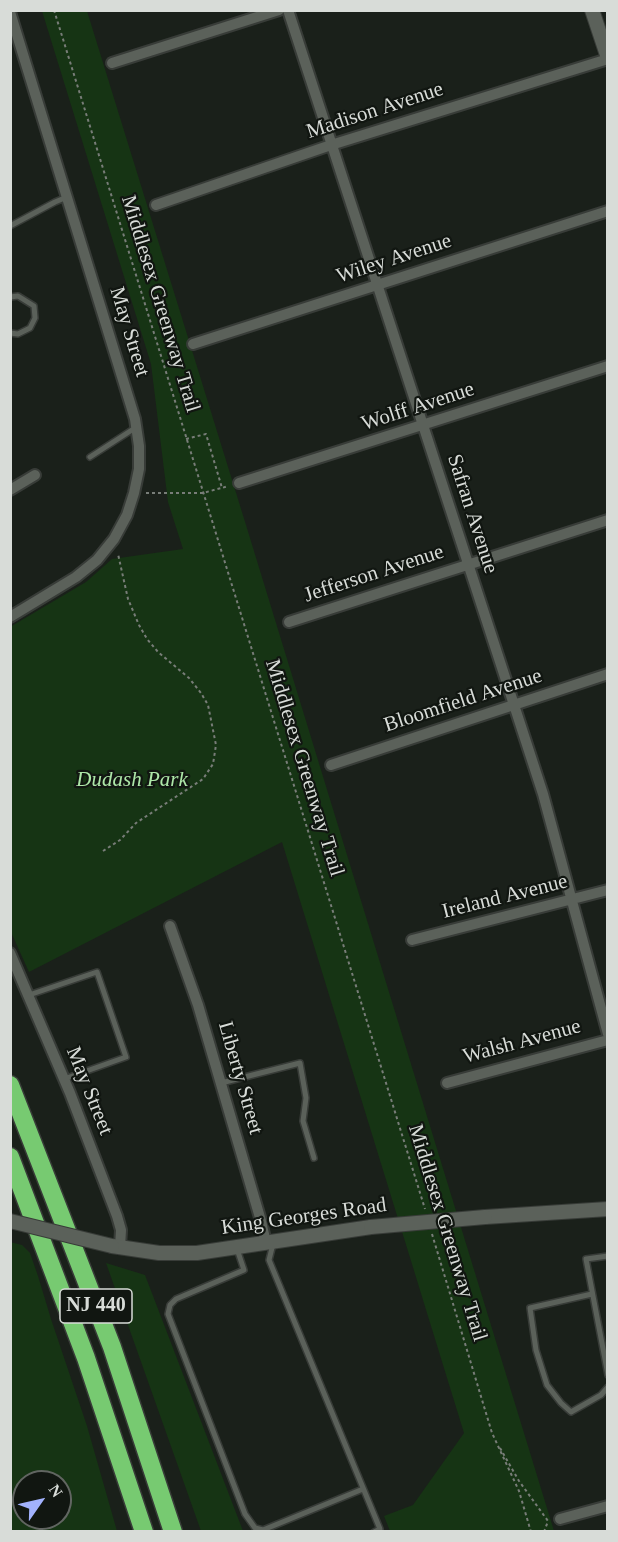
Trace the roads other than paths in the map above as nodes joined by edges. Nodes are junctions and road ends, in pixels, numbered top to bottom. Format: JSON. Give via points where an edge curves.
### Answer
{"nodes":[{"id":1,"x":279,"y":10,"type":"edge"},
{"id":2,"x":288,"y":10,"type":"edge"},
{"id":3,"x":592,"y":10,"type":"edge"},
{"id":4,"x":10,"y":12,"type":"edge"},
{"id":5,"x":608,"y":59,"type":"edge"},
{"id":6,"x":112,"y":63,"type":"dead end"},
{"id":7,"x":331,"y":145,"type":"junction"},
{"id":8,"x":67,"y":197,"type":"junction"},
{"id":9,"x":156,"y":205,"type":"dead end"},
{"id":10,"x":608,"y":211,"type":"edge"},
{"id":11,"x":10,"y":226,"type":"edge"},
{"id":12,"x":377,"y":285,"type":"junction"},
{"id":13,"x":10,"y":297,"type":"edge"},
{"id":14,"x":10,"y":333,"type":"edge"},
{"id":15,"x":193,"y":344,"type":"dead end"},
{"id":16,"x":608,"y":366,"type":"edge"},
{"id":17,"x":423,"y":426,"type":"junction"},
{"id":18,"x":136,"y":427,"type":"junction"},
{"id":19,"x":90,"y":457,"type":"dead end"},
{"id":20,"x":35,"y":475,"type":"dead end"},
{"id":21,"x":239,"y":483,"type":"road end"},
{"id":22,"x":10,"y":490,"type":"edge"},
{"id":23,"x":608,"y":520,"type":"edge"},
{"id":24,"x":468,"y":564,"type":"junction"},
{"id":25,"x":10,"y":617,"type":"edge"},
{"id":26,"x":290,"y":622,"type":"dead end"},
{"id":27,"x":608,"y":674,"type":"edge"},
{"id":28,"x":514,"y":704,"type":"junction"},
{"id":29,"x":331,"y":765,"type":"dead end"},
{"id":30,"x":608,"y":891,"type":"edge"},
{"id":31,"x":572,"y":900,"type":"junction"},
{"id":32,"x":170,"y":926,"type":"dead end"},
{"id":33,"x":412,"y":940,"type":"dead end"},
{"id":34,"x":10,"y":953,"type":"edge"},
{"id":35,"x":29,"y":996,"type":"junction"},
{"id":36,"x":608,"y":1034,"type":"edge"},
{"id":37,"x":608,"y":1040,"type":"edge"},
{"id":38,"x":64,"y":1079,"type":"junction"},
{"id":39,"x":221,"y":1083,"type":"junction"},
{"id":40,"x":447,"y":1083,"type":"dead end"},
{"id":41,"x":10,"y":1084,"type":"edge"},
{"id":42,"x":10,"y":1157,"type":"edge"},
{"id":43,"x":314,"y":1158,"type":"dead end"},
{"id":44,"x":608,"y":1209,"type":"edge"},
{"id":45,"x":10,"y":1221,"type":"edge"},
{"id":46,"x":269,"y":1243,"type":"junction"},
{"id":47,"x":116,"y":1246,"type":"junction"},
{"id":48,"x":237,"y":1248,"type":"junction"},
{"id":49,"x":608,"y":1256,"type":"edge"},
{"id":50,"x":592,"y":1294,"type":"junction"},
{"id":51,"x":608,"y":1375,"type":"edge"},
{"id":52,"x":608,"y":1387,"type":"edge"},
{"id":53,"x":363,"y":1489,"type":"junction"},
{"id":54,"x":608,"y":1506,"type":"edge"},
{"id":55,"x":560,"y":1519,"type":"dead end"},
{"id":56,"x":144,"y":1532,"type":"edge"},
{"id":57,"x":173,"y":1532,"type":"edge"},
{"id":58,"x":374,"y":1532,"type":"edge"}],
"edges":[{"from":1,"to":6,"type":"street"},
{"from":2,"to":7,"type":"street","name":"Safran Avenue"},
{"from":3,"to":5,"type":"street"},
{"from":4,"to":8,"type":"street","name":"May Street"},
{"from":5,"to":7,"type":"street","name":"Madison Avenue"},
{"from":7,"to":9,"type":"street","name":"Madison Avenue"},
{"from":7,"to":12,"type":"street","name":"Safran Avenue"},
{"from":8,"to":11,"type":"lane"},
{"from":8,"to":18,"type":"street","name":"May Street"},
{"from":10,"to":12,"type":"street","name":"Wiley Avenue"},
{"from":12,"to":15,"type":"street","name":"Wiley Avenue"},
{"from":12,"to":17,"type":"street","name":"Safran Avenue"},
{"from":13,"to":14,"type":"lane","via":[[18,296],[34,306],[35,318],[30,327],[18,334]]},
{"from":16,"to":17,"type":"street","name":"Wolff Avenue"},
{"from":17,"to":21,"type":"street","name":"Wolff Avenue"},
{"from":17,"to":24,"type":"street","name":"Safran Avenue"},
{"from":18,"to":19,"type":"lane"},
{"from":18,"to":25,"type":"street","name":"May Street","via":[[139,469],[127,515],[114,539],[76,577]]},
{"from":20,"to":22,"type":"street"},
{"from":23,"to":24,"type":"street","name":"Jefferson Avenue"},
{"from":24,"to":26,"type":"street","name":"Jefferson Avenue"},
{"from":24,"to":28,"type":"street","name":"Safran Avenue"},
{"from":27,"to":28,"type":"street","name":"Bloomfield Avenue"},
{"from":28,"to":29,"type":"street","name":"Bloomfield Avenue"},
{"from":28,"to":31,"type":"street","name":"Safran Avenue"},
{"from":30,"to":31,"type":"street","name":"Ireland Avenue"},
{"from":31,"to":33,"type":"street","name":"Ireland Avenue"},
{"from":31,"to":36,"type":"street","name":"Safran Avenue"},
{"from":32,"to":39,"type":"street","name":"Liberty Street"},
{"from":34,"to":35,"type":"street","name":"May Street"},
{"from":35,"to":38,"type":"street","name":"May Street"},
{"from":35,"to":38,"type":"lane","via":[[97,972],[126,1057]]},
{"from":37,"to":40,"type":"street","name":"Walsh Avenue"},
{"from":38,"to":47,"type":"street","name":"May Street","via":[[117,1216],[121,1230]]},
{"from":39,"to":43,"type":"lane","via":[[300,1063],[306,1098],[303,1121]]},
{"from":39,"to":46,"type":"street","name":"Liberty Street"},
{"from":41,"to":57,"type":"highway","number":"NJ 440","via":[[112,1347]]},
{"from":42,"to":56,"type":"highway","number":"NJ 440","via":[[86,1358]]},
{"from":44,"to":46,"type":"street","name":"King Georges Road","bridge":true,"via":[[371,1227]]},
{"from":45,"to":47,"type":"street","name":"King Georges Road","bridge":true},
{"from":46,"to":48,"type":"street","name":"King Georges Road"},
{"from":46,"to":53,"type":"lane","via":[[269,1260]]},
{"from":47,"to":48,"type":"street","name":"King Georges Road","via":[[171,1254]]},
{"from":48,"to":53,"type":"lane","via":[[244,1270],[176,1299],[168,1314],[250,1523],[263,1530]]},
{"from":49,"to":50,"type":"lane","via":[[586,1260]]},
{"from":50,"to":51,"type":"lane"},
{"from":50,"to":52,"type":"lane","via":[[530,1308],[535,1340],[547,1385],[571,1412]]},
{"from":53,"to":58,"type":"lane","via":[[380,1529]]},
{"from":54,"to":55,"type":"street"}]}
